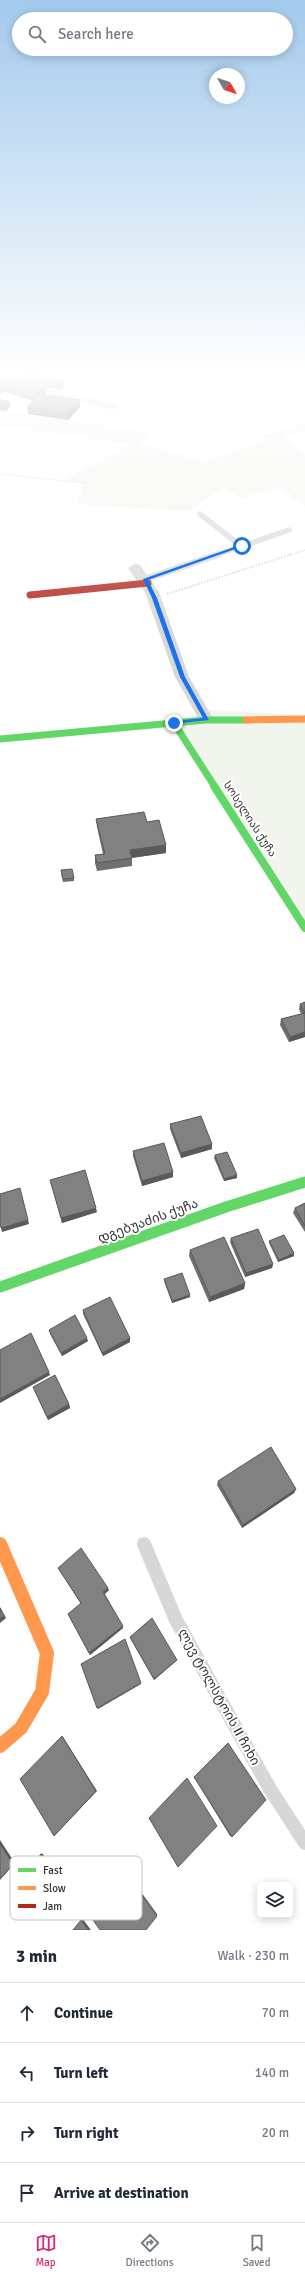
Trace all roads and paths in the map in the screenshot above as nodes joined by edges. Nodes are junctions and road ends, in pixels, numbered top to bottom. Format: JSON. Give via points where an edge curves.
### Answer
{"nodes":[{"id":1,"x":0,"y":474,"type":"edge"},
{"id":2,"x":84,"y":483,"type":"dead end"},
{"id":3,"x":200,"y":514,"type":"dead end"},
{"id":4,"x":289,"y":530,"type":"dead end"},
{"id":5,"x":242,"y":546,"type":"junction"},
{"id":6,"x":305,"y":550,"type":"edge"},
{"id":7,"x":135,"y":568,"type":"dead end"},
{"id":8,"x":147,"y":581,"type":"junction"},
{"id":9,"x":30,"y":595,"type":"dead end"},
{"id":10,"x":155,"y":598,"type":"junction"},
{"id":11,"x":305,"y":719,"type":"edge"},
{"id":12,"x":206,"y":720,"type":"junction"},
{"id":13,"x":174,"y":723,"type":"junction"},
{"id":14,"x":0,"y":739,"type":"edge"},
{"id":15,"x":305,"y":928,"type":"edge"},
{"id":16,"x":305,"y":1182,"type":"edge"},
{"id":17,"x":0,"y":1287,"type":"edge"},
{"id":18,"x":0,"y":1544,"type":"edge"},
{"id":19,"x":144,"y":1544,"type":"dead end"},
{"id":20,"x":0,"y":1746,"type":"edge"},
{"id":21,"x":305,"y":1843,"type":"edge"}],
"edges":[{"from":1,"to":2,"type":"path"},
{"from":3,"to":5,"type":"lane"},
{"from":4,"to":5,"type":"lane"},
{"from":5,"to":8,"type":"lane"},
{"from":6,"to":10,"type":"path"},
{"from":7,"to":8,"type":"street"},
{"from":8,"to":9,"type":"street"},
{"from":8,"to":10,"type":"street"},
{"from":10,"to":12,"type":"street","via":[[182,677]]},
{"from":11,"to":12,"type":"street"},
{"from":12,"to":13,"type":"street"},
{"from":13,"to":14,"type":"street"},
{"from":13,"to":15,"type":"street","name":"სოსელიას ქუჩა"},
{"from":16,"to":17,"type":"street","name":"დგებუაძის ქუჩა","via":[[226,1207]]},
{"from":18,"to":20,"type":"street","via":[[47,1653],[42,1692],[21,1728]]},
{"from":19,"to":21,"type":"lane","name":"ლევ ტოლსტოის II ჩიხი","via":[[176,1620],[270,1789]]}]}
